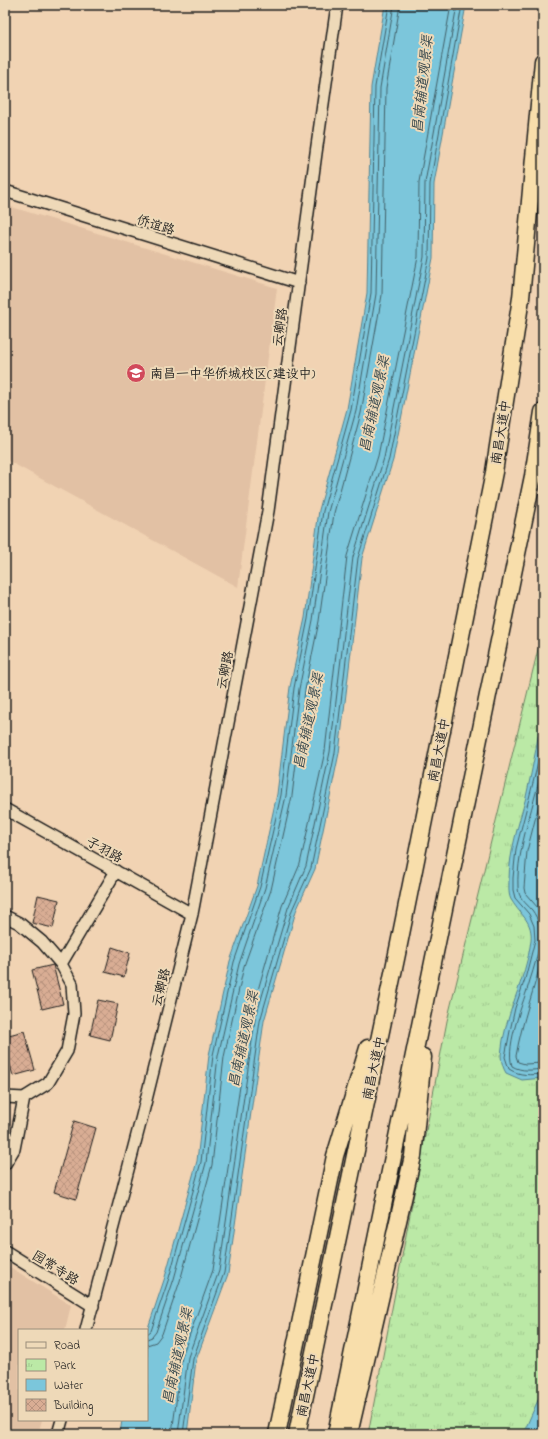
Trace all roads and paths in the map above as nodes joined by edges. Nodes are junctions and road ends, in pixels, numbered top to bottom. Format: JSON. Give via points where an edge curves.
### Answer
{"nodes":[{"id":1,"x":337,"y":5,"type":"edge"},
{"id":2,"x":543,"y":61,"type":"edge"},
{"id":3,"x":5,"y":191,"type":"edge"},
{"id":4,"x":299,"y":283,"type":"junction"},
{"id":5,"x":543,"y":412,"type":"edge"},
{"id":6,"x":5,"y":808,"type":"edge"},
{"id":7,"x":116,"y":871,"type":"junction"},
{"id":8,"x":192,"y":914,"type":"junction"},
{"id":9,"x":5,"y":916,"type":"edge"},
{"id":10,"x":398,"y":949,"type":"junction"},
{"id":11,"x":61,"y":964,"type":"junction"},
{"id":12,"x":433,"y":966,"type":"junction"},
{"id":13,"x":5,"y":1097,"type":"edge"},
{"id":14,"x":24,"y":1098,"type":"junction"},
{"id":15,"x":5,"y":1164,"type":"edge"},
{"id":16,"x":5,"y":1251,"type":"edge"},
{"id":17,"x":93,"y":1306,"type":"junction"},
{"id":18,"x":86,"y":1329,"type":"edge"},
{"id":19,"x":283,"y":1407,"type":"junction"},
{"id":20,"x":62,"y":1421,"type":"edge"},
{"id":21,"x":58,"y":1434,"type":"edge"},
{"id":22,"x":274,"y":1434,"type":"edge"},
{"id":23,"x":277,"y":1434,"type":"edge"},
{"id":24,"x":297,"y":1434,"type":"edge"},
{"id":25,"x":336,"y":1434,"type":"edge"},
{"id":26,"x":349,"y":1434,"type":"edge"}],
"edges":[{"from":1,"to":4,"type":"street","name":"云卿路"},
{"from":2,"to":10,"type":"highway","name":"南昌大道中","via":[[521,298],[495,464]]},
{"from":3,"to":4,"type":"street","name":"侨谊路"},
{"from":4,"to":8,"type":"street","name":"云卿路","via":[[268,511]]},
{"from":5,"to":12,"type":"highway","via":[[533,476]]},
{"from":6,"to":7,"type":"street","name":"子羽路"},
{"from":7,"to":8,"type":"street","name":"子羽路"},
{"from":7,"to":11,"type":"street"},
{"from":8,"to":17,"type":"street","name":"云卿路"},
{"from":9,"to":11,"type":"street","via":[[20,923],[42,942]]},
{"from":10,"to":19,"type":"highway","via":[[335,1156]]},
{"from":10,"to":24,"type":"highway","name":"南昌大道中"},
{"from":11,"to":14,"type":"street","via":[[72,984],[74,1014],[67,1051],[48,1083]]},
{"from":12,"to":25,"type":"highway"},
{"from":12,"to":26,"type":"highway","via":[[413,1156]]},
{"from":13,"to":14,"type":"street"},
{"from":14,"to":15,"type":"street","via":[[14,1149]]},
{"from":16,"to":17,"type":"street","name":"园常寺路"},
{"from":17,"to":18,"type":"street","name":"云卿路"},
{"from":19,"to":22,"type":"highway"},
{"from":19,"to":23,"type":"highway"},
{"from":20,"to":21,"type":"street"}]}
